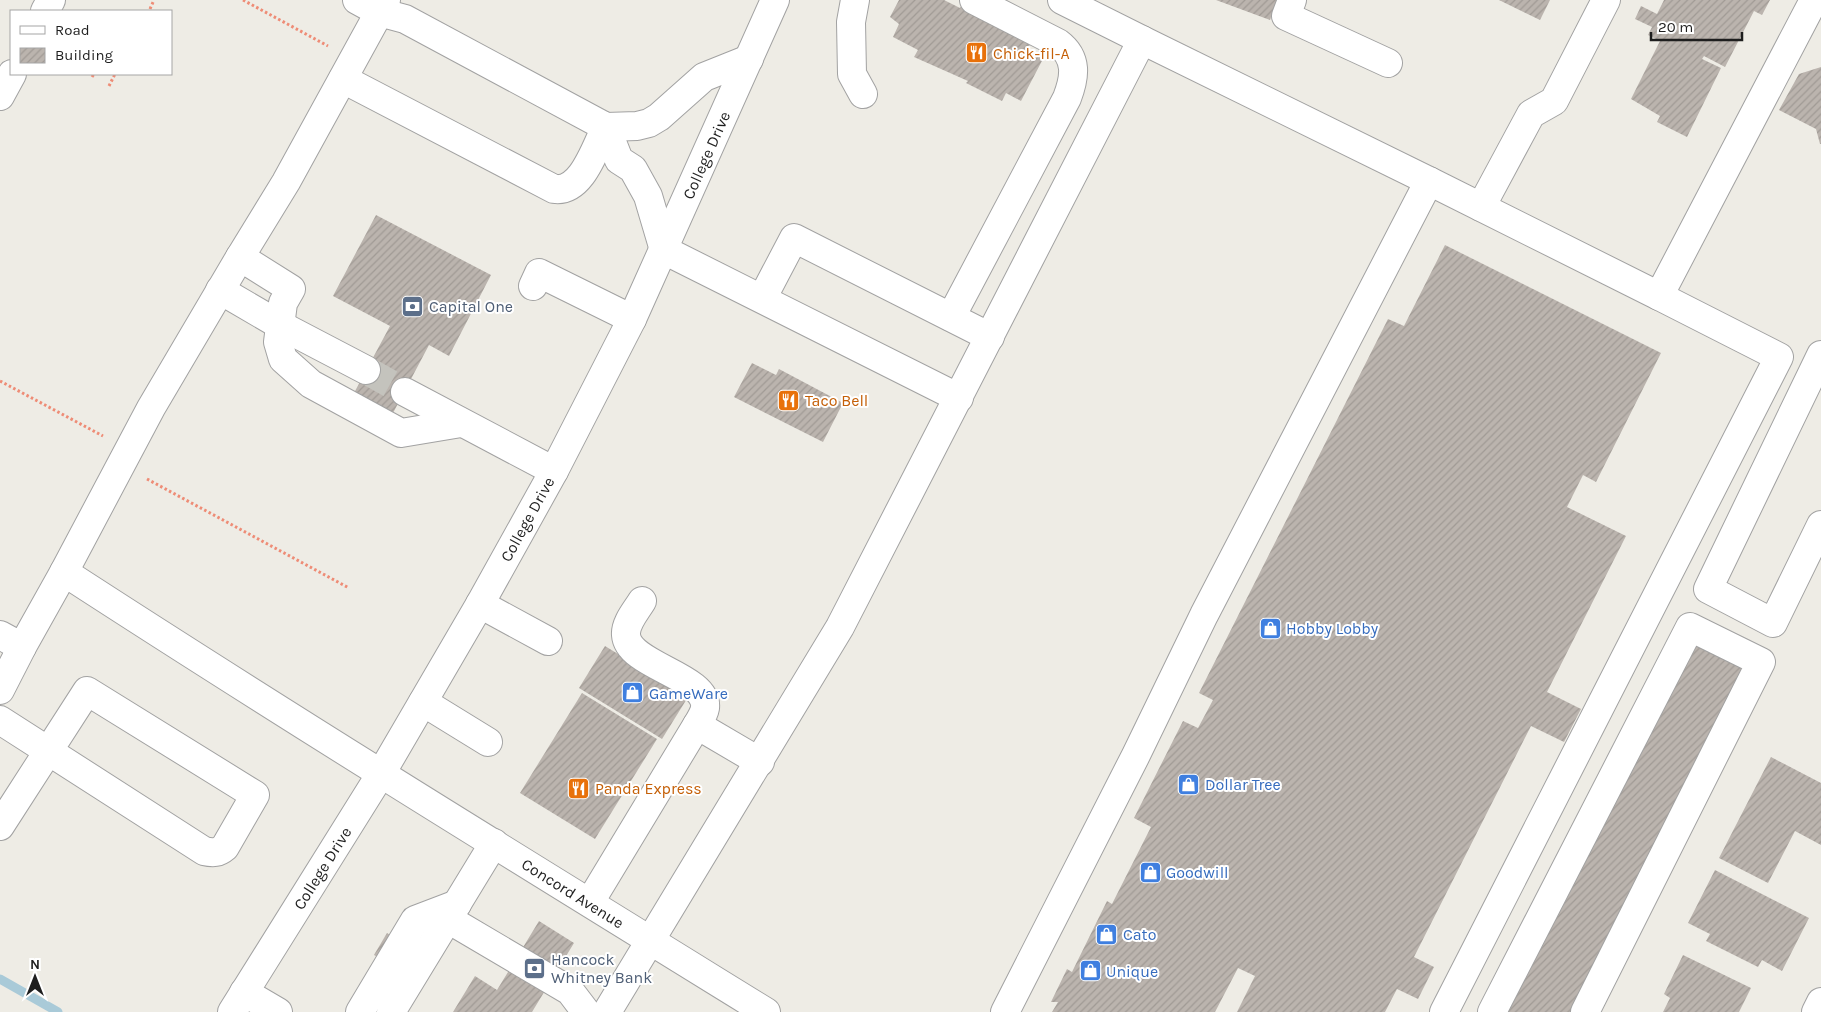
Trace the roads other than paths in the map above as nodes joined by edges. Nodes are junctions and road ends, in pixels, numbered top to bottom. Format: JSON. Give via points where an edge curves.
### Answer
{"nodes":[{"id":1,"x":775,"y":0,"type":"edge"},
{"id":2,"x":855,"y":0,"type":"edge"},
{"id":3,"x":974,"y":0,"type":"edge"},
{"id":4,"x":1292,"y":0,"type":"edge"},
{"id":5,"x":1606,"y":0,"type":"edge"},
{"id":6,"x":1814,"y":0,"type":"edge"},
{"id":7,"x":1065,"y":1,"type":"edge"},
{"id":8,"x":374,"y":4,"type":"edge"},
{"id":9,"x":1142,"y":40,"type":"junction"},
{"id":10,"x":748,"y":59,"type":"junction"},
{"id":11,"x":1388,"y":63,"type":"dead end"},
{"id":12,"x":11,"y":75,"type":"edge"},
{"id":13,"x":343,"y":79,"type":"junction"},
{"id":14,"x":863,"y":94,"type":"dead end"},
{"id":15,"x":0,"y":96,"type":"edge"},
{"id":16,"x":606,"y":127,"type":"junction"},
{"id":17,"x":1428,"y":181,"type":"junction"},
{"id":18,"x":1482,"y":207,"type":"junction"},
{"id":19,"x":664,"y":250,"type":"junction"},
{"id":20,"x":240,"y":257,"type":"junction"},
{"id":21,"x":533,"y":286,"type":"dead end"},
{"id":22,"x":220,"y":290,"type":"junction"},
{"id":23,"x":1659,"y":296,"type":"junction"},
{"id":24,"x":763,"y":297,"type":"junction"},
{"id":25,"x":951,"y":317,"type":"junction"},
{"id":26,"x":632,"y":319,"type":"junction"},
{"id":27,"x":280,"y":325,"type":"junction"},
{"id":28,"x":990,"y":337,"type":"junction"},
{"id":29,"x":1821,"y":355,"type":"edge"},
{"id":30,"x":366,"y":370,"type":"tunnel mouth"},
{"id":31,"x":404,"y":392,"type":"tunnel mouth"},
{"id":32,"x":959,"y":398,"type":"junction"},
{"id":33,"x":461,"y":422,"type":"junction"},
{"id":34,"x":554,"y":471,"type":"junction"},
{"id":35,"x":1821,"y":525,"type":"edge"},
{"id":36,"x":64,"y":572,"type":"junction"},
{"id":37,"x":642,"y":601,"type":"dead end"},
{"id":38,"x":480,"y":604,"type":"junction"},
{"id":39,"x":11,"y":641,"type":"edge"},
{"id":40,"x":548,"y":641,"type":"dead end"},
{"id":41,"x":0,"y":690,"type":"edge"},
{"id":42,"x":423,"y":702,"type":"junction"},
{"id":43,"x":0,"y":720,"type":"edge"},
{"id":44,"x":697,"y":725,"type":"junction"},
{"id":45,"x":488,"y":742,"type":"dead end"},
{"id":46,"x":49,"y":751,"type":"junction"},
{"id":47,"x":760,"y":762,"type":"junction"},
{"id":48,"x":382,"y":772,"type":"junction"},
{"id":49,"x":0,"y":826,"type":"edge"},
{"id":50,"x":494,"y":843,"type":"junction"},
{"id":51,"x":590,"y":902,"type":"junction"},
{"id":52,"x":453,"y":911,"type":"junction"},
{"id":53,"x":650,"y":941,"type":"junction"},
{"id":54,"x":238,"y":1002,"type":"edge"},
{"id":55,"x":1821,"y":1002,"type":"edge"},
{"id":56,"x":278,"y":1012,"type":"edge"},
{"id":57,"x":360,"y":1012,"type":"edge"},
{"id":58,"x":391,"y":1012,"type":"edge"},
{"id":59,"x":586,"y":1012,"type":"edge"},
{"id":60,"x":607,"y":1012,"type":"edge"},
{"id":61,"x":766,"y":1012,"type":"edge"},
{"id":62,"x":1005,"y":1012,"type":"edge"},
{"id":63,"x":1444,"y":1012,"type":"edge"},
{"id":64,"x":1492,"y":1012,"type":"edge"},
{"id":65,"x":1585,"y":1012,"type":"edge"},
{"id":66,"x":1816,"y":1012,"type":"edge"}],
"edges":[{"from":1,"to":10,"type":"street","name":"College Drive"},
{"from":2,"to":14,"type":"street","via":[[851,22],[852,74]]},
{"from":3,"to":25,"type":"street","via":[[1062,46],[1071,58],[1074,74],[1067,98]]},
{"from":4,"to":11,"type":"street","via":[[1286,16]]},
{"from":5,"to":18,"type":"street","via":[[1554,102],[1531,114]]},
{"from":6,"to":23,"type":"street"},
{"from":7,"to":9,"type":"street"},
{"from":8,"to":13,"type":"street"},
{"from":8,"to":16,"type":"street"},
{"from":9,"to":17,"type":"street"},
{"from":9,"to":28,"type":"street"},
{"from":10,"to":16,"type":"street","via":[[704,77],[649,123]]},
{"from":10,"to":19,"type":"street","name":"College Drive"},
{"from":12,"to":15,"type":"street"},
{"from":13,"to":16,"type":"street","via":[[554,189],[569,188],[580,178]]},
{"from":13,"to":20,"type":"street"},
{"from":16,"to":19,"type":"street","via":[[619,160],[633,169],[648,196]]},
{"from":17,"to":18,"type":"street"},
{"from":17,"to":62,"type":"street","via":[[1204,615]]},
{"from":18,"to":23,"type":"street"},
{"from":19,"to":24,"type":"street"},
{"from":19,"to":26,"type":"street","name":"College Drive"},
{"from":20,"to":22,"type":"street"},
{"from":20,"to":27,"type":"street","via":[[291,289],[283,304]]},
{"from":21,"to":26,"type":"street","via":[[540,274]]},
{"from":22,"to":27,"type":"street"},
{"from":22,"to":36,"type":"street","via":[[151,408]]},
{"from":23,"to":63,"type":"street","via":[[1779,357]]},
{"from":24,"to":25,"type":"street","via":[[794,238]]},
{"from":24,"to":32,"type":"street"},
{"from":25,"to":28,"type":"street"},
{"from":26,"to":34,"type":"street","name":"College Drive"},
{"from":27,"to":30,"type":"street"},
{"from":27,"to":33,"type":"street","via":[[278,342],[283,360],[311,384],[401,433]]},
{"from":28,"to":32,"type":"street"},
{"from":29,"to":35,"type":"street","via":[[1708,589],[1772,622]]},
{"from":31,"to":33,"type":"street"},
{"from":32,"to":47,"type":"street","via":[[840,627]]},
{"from":33,"to":34,"type":"street"},
{"from":34,"to":38,"type":"street","name":"College Drive"},
{"from":36,"to":39,"type":"street"},
{"from":36,"to":48,"type":"street","name":"Concord Avenue","via":[[278,711]]},
{"from":37,"to":44,"type":"street","via":[[627,625],[627,642],[645,658],[700,693],[705,708]]},
{"from":38,"to":40,"type":"street"},
{"from":38,"to":42,"type":"street","name":"College Drive"},
{"from":39,"to":41,"type":"street"},
{"from":42,"to":45,"type":"street"},
{"from":42,"to":48,"type":"street","name":"College Drive"},
{"from":43,"to":46,"type":"street"},
{"from":44,"to":47,"type":"street"},
{"from":44,"to":51,"type":"street"},
{"from":46,"to":46,"type":"street","via":[[87,691],[256,795],[226,847],[212,853]]},
{"from":46,"to":49,"type":"street"},
{"from":47,"to":53,"type":"street"},
{"from":48,"to":50,"type":"street","name":"Concord Avenue"},
{"from":48,"to":54,"type":"street","name":"College Drive"},
{"from":50,"to":51,"type":"street","name":"Concord Avenue"},
{"from":50,"to":52,"type":"street"},
{"from":51,"to":53,"type":"street","name":"Concord Avenue"},
{"from":52,"to":57,"type":"street","via":[[415,920]]},
{"from":52,"to":58,"type":"street"},
{"from":52,"to":59,"type":"street","via":[[570,991]]},
{"from":53,"to":60,"type":"street"},
{"from":53,"to":61,"type":"street","name":"Concord Avenue"},
{"from":54,"to":56,"type":"street"},
{"from":55,"to":66,"type":"street"},
{"from":64,"to":65,"type":"street","via":[[1690,627],[1761,662]]}]}
